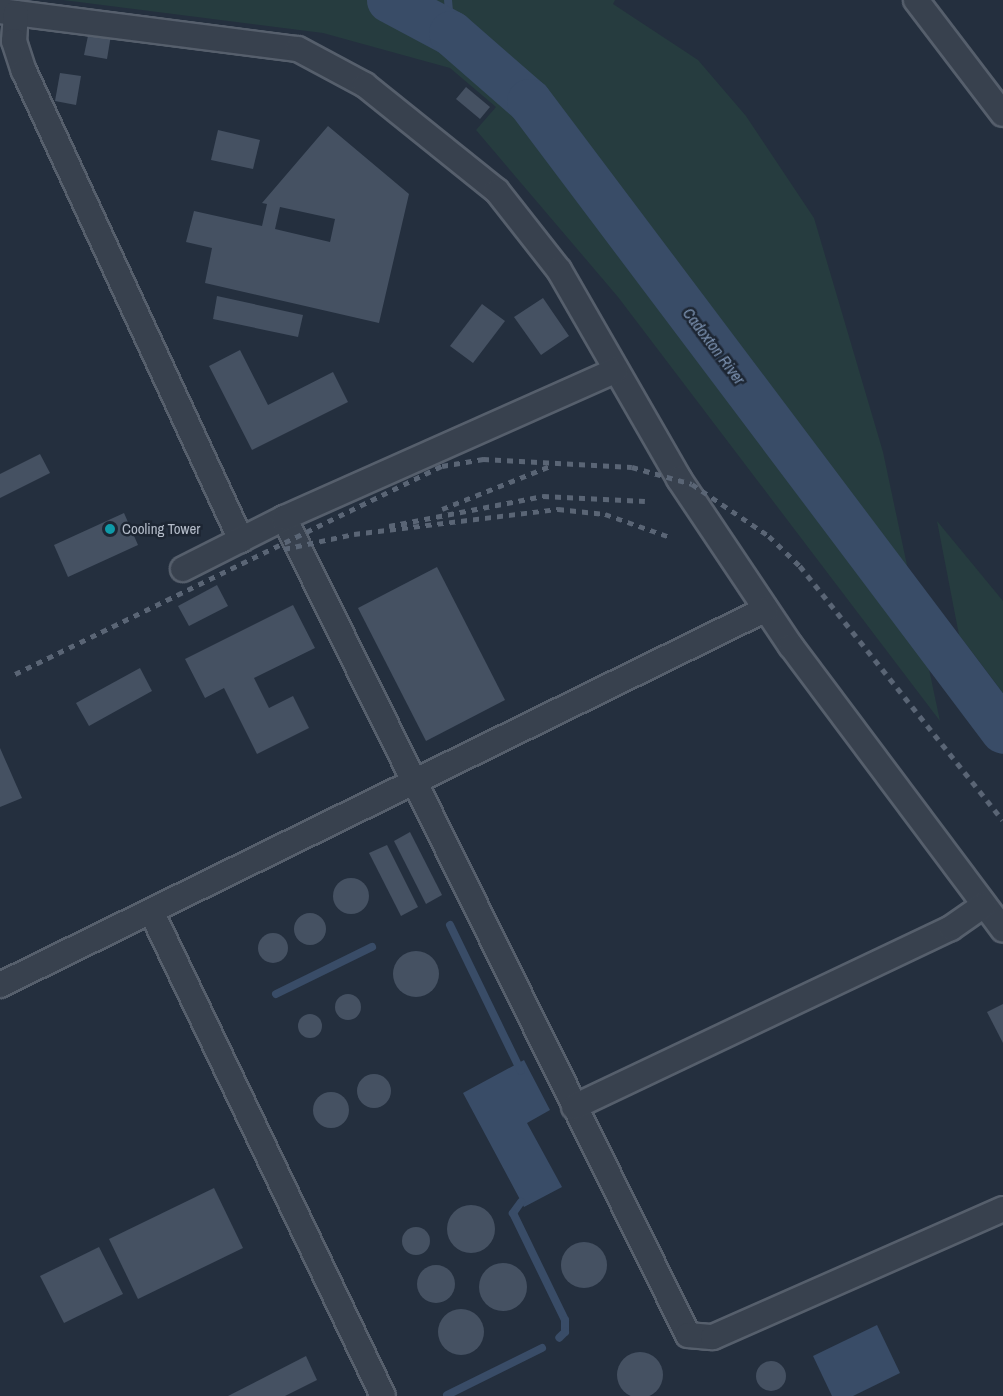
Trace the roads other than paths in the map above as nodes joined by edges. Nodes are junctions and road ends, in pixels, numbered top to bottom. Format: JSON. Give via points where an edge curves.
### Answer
{"nodes":[{"id":1,"x":916,"y":0,"type":"edge"},
{"id":2,"x":8,"y":12,"type":"edge"},
{"id":3,"x":1003,"y":114,"type":"edge"},
{"id":4,"x":616,"y":370,"type":"junction"},
{"id":5,"x":284,"y":518,"type":"junction"},
{"id":6,"x":241,"y":540,"type":"junction"},
{"id":7,"x":183,"y":568,"type":"dead end"},
{"id":8,"x":766,"y":609,"type":"junction"},
{"id":9,"x":416,"y":782,"type":"junction"},
{"id":10,"x":984,"y":905,"type":"junction"},
{"id":11,"x":152,"y":913,"type":"junction"},
{"id":12,"x":1003,"y":929,"type":"edge"},
{"id":13,"x":0,"y":985,"type":"edge"},
{"id":14,"x":574,"y":1107,"type":"junction"},
{"id":15,"x":1003,"y":1209,"type":"edge"},
{"id":16,"x":383,"y":1396,"type":"edge"}],
"edges":[{"from":1,"to":3,"type":"lane"},
{"from":2,"to":4,"type":"lane","via":[[278,45],[337,67],[497,192],[559,270]]},
{"from":2,"to":6,"type":"lane","via":[[24,71]]},
{"from":4,"to":5,"type":"lane"},
{"from":4,"to":8,"type":"lane","via":[[679,479]]},
{"from":5,"to":6,"type":"lane"},
{"from":5,"to":9,"type":"lane"},
{"from":6,"to":7,"type":"lane"},
{"from":8,"to":9,"type":"lane"},
{"from":8,"to":10,"type":"lane"},
{"from":9,"to":11,"type":"lane"},
{"from":9,"to":14,"type":"lane"},
{"from":10,"to":12,"type":"lane"},
{"from":10,"to":14,"type":"lane","via":[[951,928]]},
{"from":11,"to":13,"type":"lane"},
{"from":11,"to":16,"type":"lane"},
{"from":14,"to":15,"type":"lane","via":[[683,1328],[695,1338],[713,1337]]}]}
